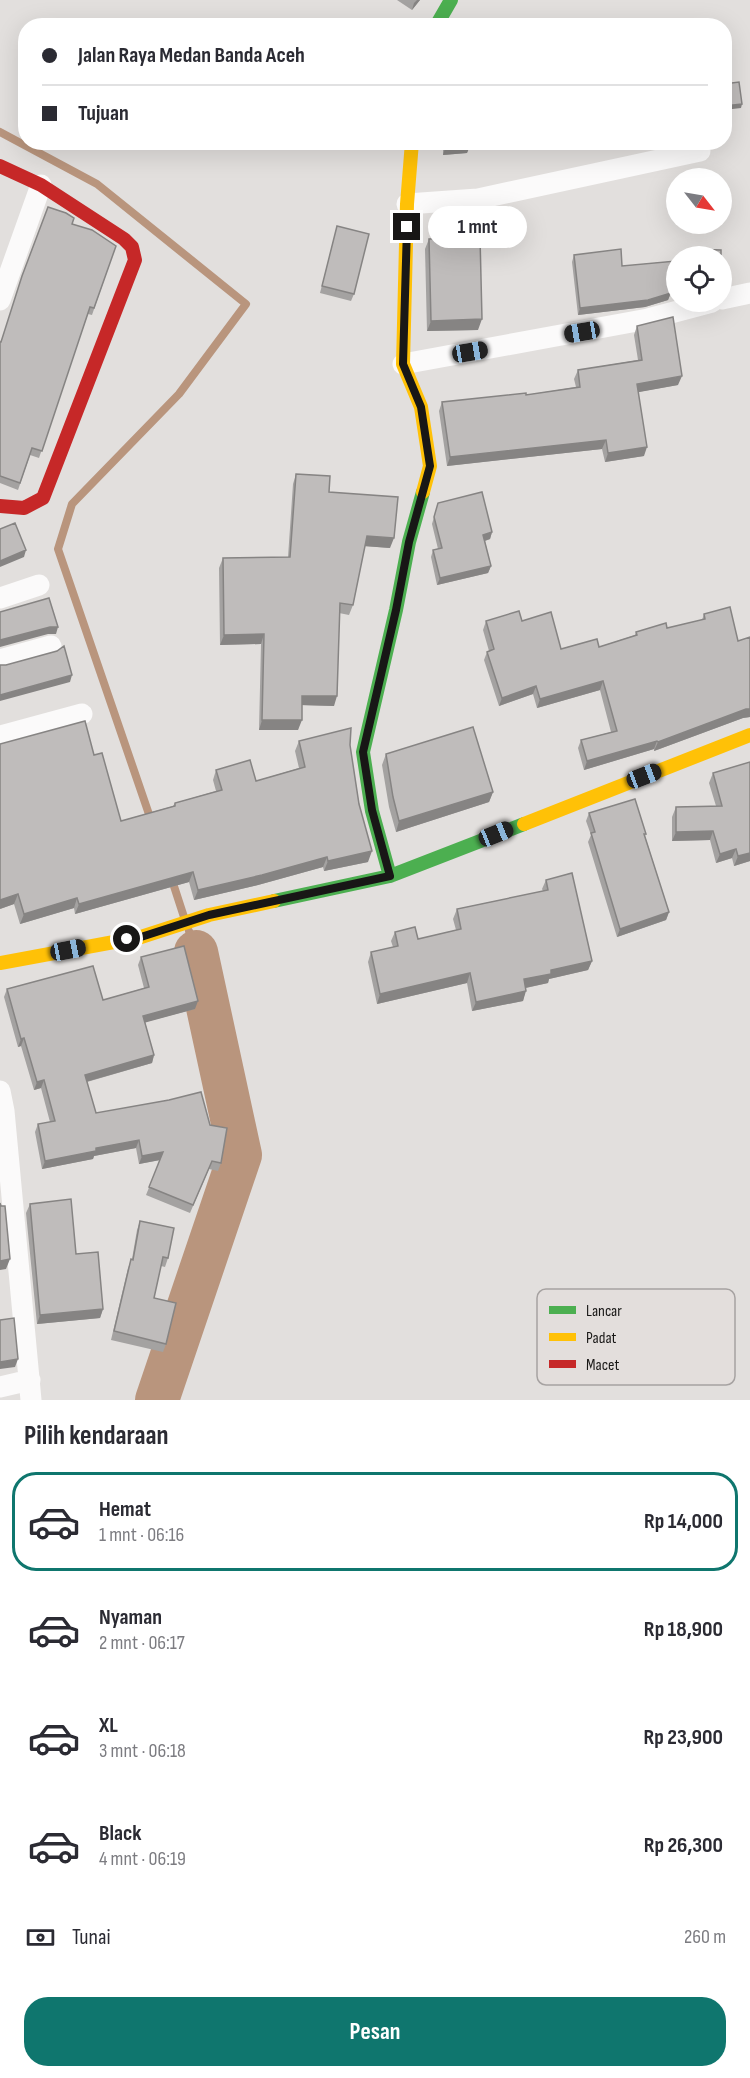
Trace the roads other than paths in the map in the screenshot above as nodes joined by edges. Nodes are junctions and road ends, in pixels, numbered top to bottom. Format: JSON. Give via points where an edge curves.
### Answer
{"nodes":[{"id":1,"x":451,"y":0,"type":"edge"},
{"id":2,"x":441,"y":18,"type":"edge"},
{"id":3,"x":410,"y":150,"type":"edge"},
{"id":4,"x":700,"y":151,"type":"dead end"},
{"id":5,"x":0,"y":166,"type":"edge"},
{"id":6,"x":41,"y":185,"type":"junction"},
{"id":7,"x":407,"y":204,"type":"junction"},
{"id":8,"x":750,"y":293,"type":"edge"},
{"id":9,"x":732,"y":297,"type":"edge"},
{"id":10,"x":0,"y":300,"type":"edge"},
{"id":11,"x":674,"y":312,"type":"edge"},
{"id":12,"x":403,"y":364,"type":"junction"},
{"id":13,"x":0,"y":506,"type":"edge"},
{"id":14,"x":39,"y":585,"type":"dead end"},
{"id":15,"x":0,"y":598,"type":"edge"},
{"id":16,"x":51,"y":646,"type":"dead end"},
{"id":17,"x":0,"y":660,"type":"edge"},
{"id":18,"x":82,"y":714,"type":"dead end"},
{"id":19,"x":750,"y":735,"type":"edge"},
{"id":20,"x":0,"y":736,"type":"edge"},
{"id":21,"x":390,"y":876,"type":"junction"},
{"id":22,"x":0,"y":963,"type":"edge"},
{"id":23,"x":0,"y":1091,"type":"edge"},
{"id":24,"x":0,"y":1387,"type":"edge"},
{"id":25,"x":31,"y":1390,"type":"edge"}],
"edges":[{"from":1,"to":2,"type":"main road"},
{"from":3,"to":7,"type":"main road"},
{"from":4,"to":7,"type":"street","via":[[478,199]]},
{"from":5,"to":6,"type":"main road"},
{"from":6,"to":10,"type":"street"},
{"from":6,"to":13,"type":"main road","via":[[124,239],[132,247],[135,260],[43,498],[24,508]]},
{"from":7,"to":12,"type":"main road"},
{"from":8,"to":9,"type":"street"},
{"from":11,"to":12,"type":"street"},
{"from":12,"to":21,"type":"main road","via":[[421,407],[430,466],[409,542],[363,752],[372,810]]},
{"from":14,"to":15,"type":"street"},
{"from":16,"to":17,"type":"street"},
{"from":18,"to":20,"type":"street"},
{"from":19,"to":21,"type":"main road"},
{"from":21,"to":22,"type":"main road","via":[[209,915],[141,937]]},
{"from":23,"to":25,"type":"street"},
{"from":24,"to":25,"type":"street"}]}
